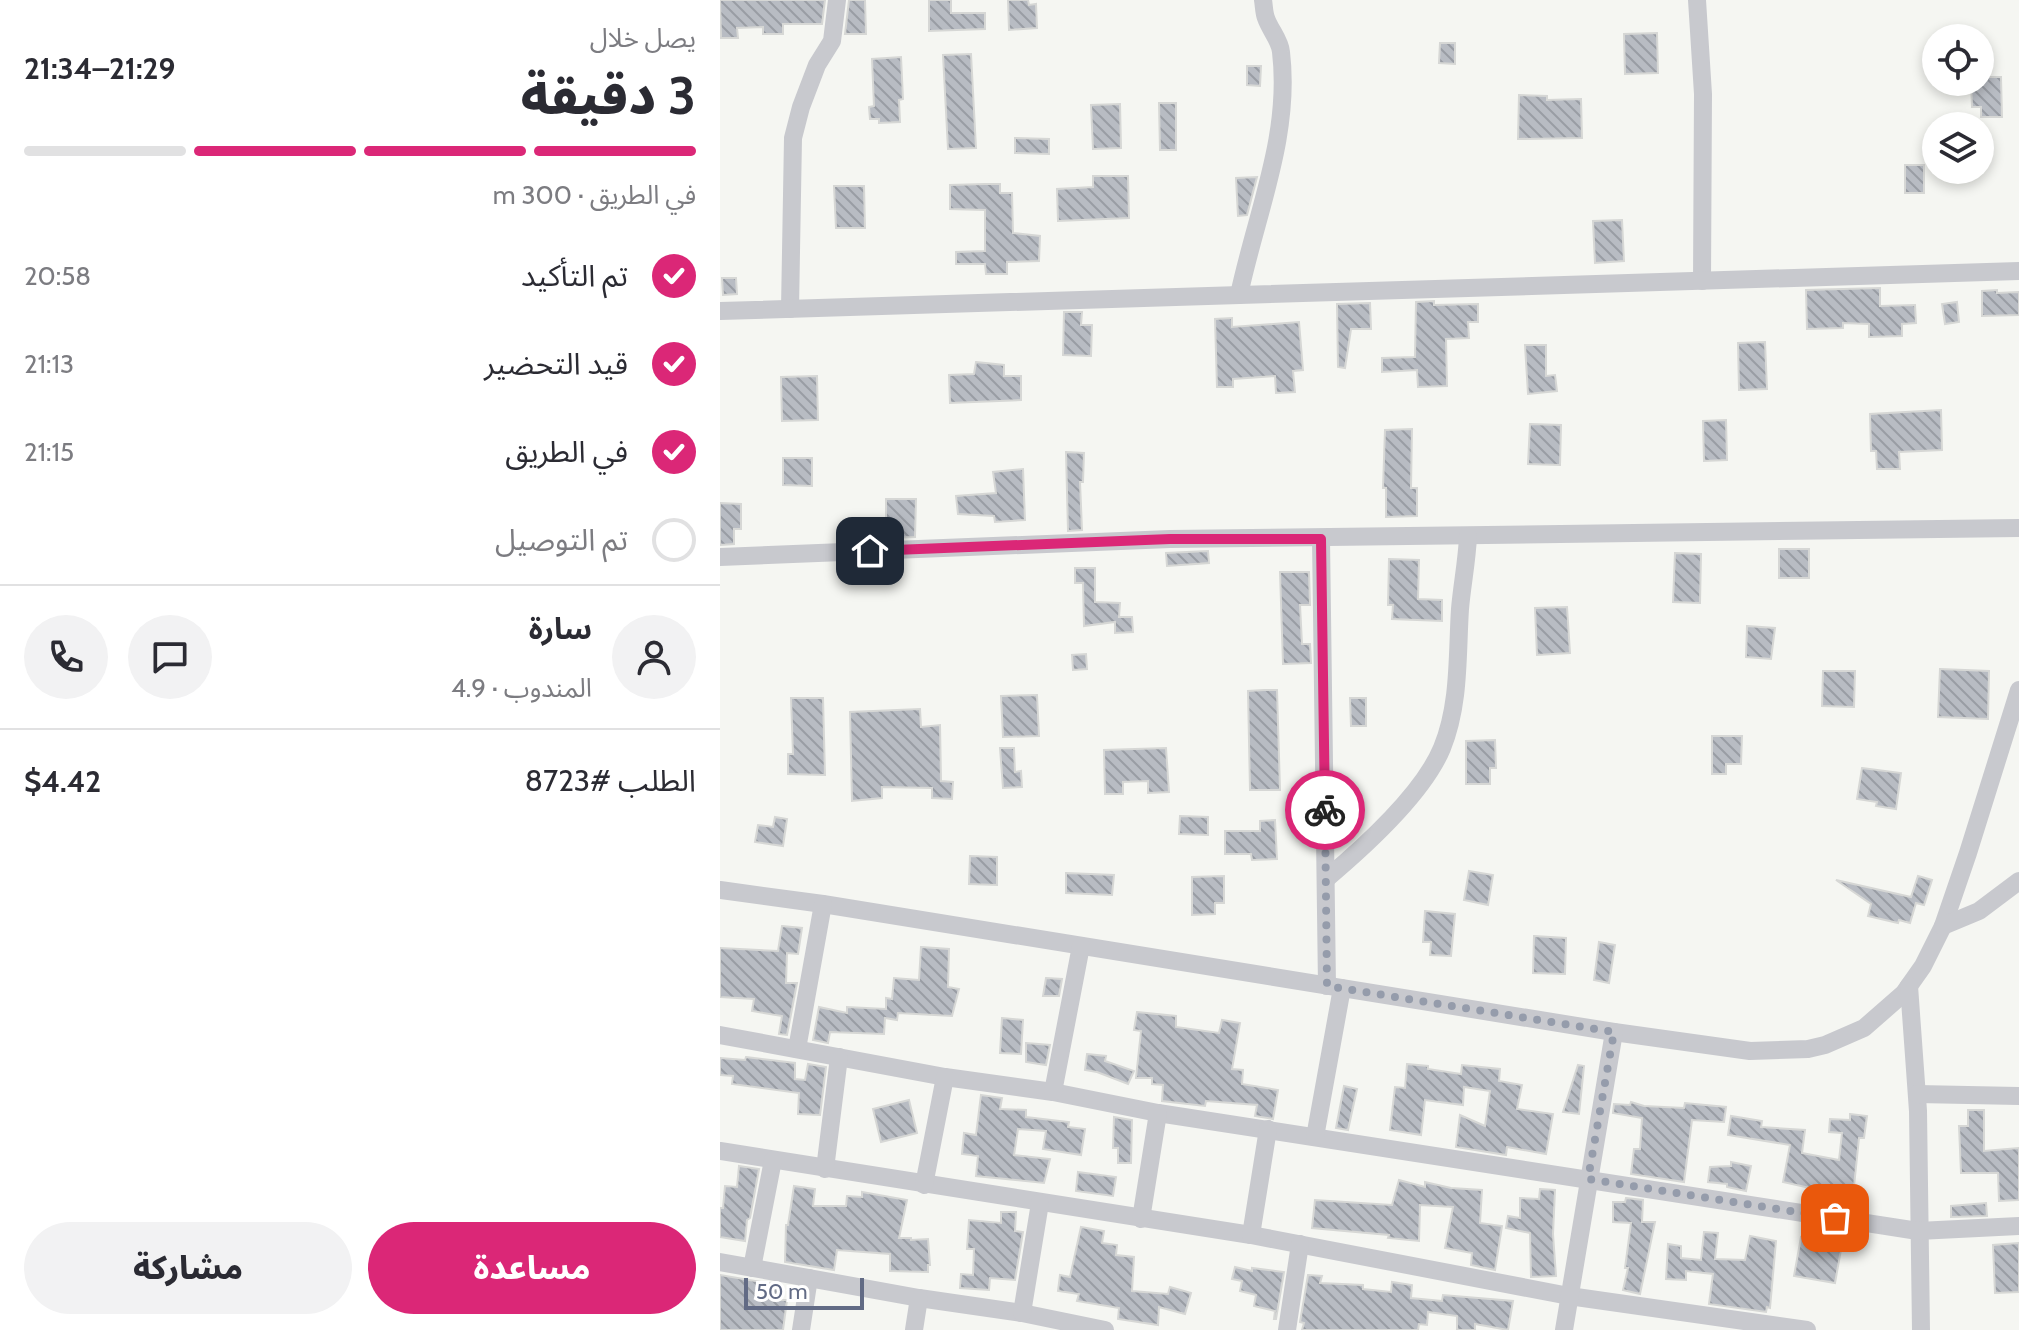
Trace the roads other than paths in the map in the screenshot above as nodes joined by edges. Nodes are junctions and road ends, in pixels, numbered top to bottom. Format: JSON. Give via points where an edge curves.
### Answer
{"nodes":[{"id":1,"x":837,"y":0,"type":"edge"},
{"id":2,"x":1263,"y":0,"type":"edge"},
{"id":3,"x":1697,"y":0,"type":"edge"},
{"id":4,"x":2019,"y":271,"type":"edge"},
{"id":5,"x":1702,"y":281,"type":"junction"},
{"id":6,"x":1239,"y":295,"type":"junction"},
{"id":7,"x":790,"y":309,"type":"junction"},
{"id":8,"x":720,"y":311,"type":"edge"},
{"id":9,"x":2019,"y":528,"type":"edge"},
{"id":10,"x":1468,"y":536,"type":"junction"},
{"id":11,"x":1321,"y":539,"type":"junction"},
{"id":12,"x":720,"y":557,"type":"edge"},
{"id":13,"x":2019,"y":690,"type":"edge"},
{"id":14,"x":2019,"y":739,"type":"edge"},
{"id":15,"x":1999,"y":755,"type":"junction"},
{"id":16,"x":1326,"y":879,"type":"junction"},
{"id":17,"x":2019,"y":881,"type":"edge"},
{"id":18,"x":720,"y":890,"type":"edge"},
{"id":19,"x":823,"y":904,"type":"junction"},
{"id":20,"x":1943,"y":926,"type":"junction"},
{"id":21,"x":1081,"y":946,"type":"junction"},
{"id":22,"x":1909,"y":986,"type":"junction"},
{"id":23,"x":1334,"y":987,"type":"junction"},
{"id":24,"x":1614,"y":1032,"type":"junction"},
{"id":25,"x":720,"y":1035,"type":"edge"},
{"id":26,"x":797,"y":1049,"type":"junction"},
{"id":27,"x":839,"y":1057,"type":"junction"},
{"id":28,"x":945,"y":1077,"type":"junction"},
{"id":29,"x":1053,"y":1092,"type":"junction"},
{"id":30,"x":1917,"y":1094,"type":"junction"},
{"id":31,"x":2019,"y":1096,"type":"edge"},
{"id":32,"x":1158,"y":1113,"type":"junction"},
{"id":33,"x":1268,"y":1129,"type":"junction"},
{"id":34,"x":1315,"y":1137,"type":"junction"},
{"id":35,"x":720,"y":1151,"type":"edge"},
{"id":36,"x":773,"y":1160,"type":"junction"},
{"id":37,"x":825,"y":1169,"type":"junction"},
{"id":38,"x":1588,"y":1179,"type":"junction"},
{"id":39,"x":924,"y":1185,"type":"junction"},
{"id":40,"x":1040,"y":1203,"type":"junction"},
{"id":41,"x":1141,"y":1219,"type":"junction"},
{"id":42,"x":2019,"y":1226,"type":"edge"},
{"id":43,"x":1918,"y":1231,"type":"junction"},
{"id":44,"x":1251,"y":1235,"type":"junction"},
{"id":45,"x":1300,"y":1244,"type":"junction"},
{"id":46,"x":720,"y":1262,"type":"edge"},
{"id":47,"x":752,"y":1268,"type":"junction"},
{"id":48,"x":809,"y":1278,"type":"junction"},
{"id":49,"x":1569,"y":1296,"type":"junction"},
{"id":50,"x":919,"y":1298,"type":"junction"},
{"id":51,"x":1022,"y":1313,"type":"junction"},
{"id":52,"x":1755,"y":1326,"type":"edge"},
{"id":53,"x":801,"y":1330,"type":"edge"},
{"id":54,"x":914,"y":1330,"type":"edge"},
{"id":55,"x":1105,"y":1330,"type":"edge"},
{"id":56,"x":1287,"y":1330,"type":"edge"},
{"id":57,"x":1564,"y":1330,"type":"edge"},
{"id":58,"x":1807,"y":1330,"type":"edge"},
{"id":59,"x":1921,"y":1330,"type":"edge"}],
"edges":[{"from":1,"to":7,"type":"street","via":[[832,41],[817,65],[793,138]]},
{"from":2,"to":6,"type":"street","via":[[1265,18],[1281,47],[1282,123]]},
{"from":3,"to":5,"type":"street","via":[[1703,94]]},
{"from":4,"to":5,"type":"street"},
{"from":5,"to":6,"type":"street"},
{"from":6,"to":7,"type":"street"},
{"from":7,"to":8,"type":"street"},
{"from":9,"to":10,"type":"street"},
{"from":10,"to":11,"type":"street"},
{"from":10,"to":16,"type":"street","via":[[1457,689],[1442,747],[1417,789]]},
{"from":11,"to":12,"type":"street","via":[[1170,539]]},
{"from":11,"to":16,"type":"street"},
{"from":13,"to":15,"type":"street"},
{"from":14,"to":15,"type":"street"},
{"from":15,"to":20,"type":"street"},
{"from":16,"to":23,"type":"street"},
{"from":17,"to":20,"type":"street","via":[[1979,911]]},
{"from":18,"to":19,"type":"street"},
{"from":19,"to":21,"type":"street"},
{"from":19,"to":26,"type":"street"},
{"from":20,"to":22,"type":"street"},
{"from":21,"to":23,"type":"street"},
{"from":21,"to":29,"type":"street"},
{"from":22,"to":24,"type":"street","via":[[1864,1028],[1808,1049],[1750,1051]]},
{"from":22,"to":30,"type":"street"},
{"from":23,"to":24,"type":"street"},
{"from":23,"to":34,"type":"street"},
{"from":24,"to":38,"type":"street"},
{"from":25,"to":26,"type":"street"},
{"from":26,"to":27,"type":"street"},
{"from":27,"to":28,"type":"street"},
{"from":27,"to":37,"type":"street"},
{"from":28,"to":29,"type":"street"},
{"from":28,"to":39,"type":"street"},
{"from":29,"to":32,"type":"street"},
{"from":30,"to":31,"type":"street"},
{"from":30,"to":43,"type":"street"},
{"from":32,"to":33,"type":"street"},
{"from":32,"to":41,"type":"street"},
{"from":33,"to":34,"type":"street"},
{"from":33,"to":44,"type":"street"},
{"from":34,"to":38,"type":"street"},
{"from":35,"to":36,"type":"street"},
{"from":36,"to":37,"type":"street"},
{"from":36,"to":47,"type":"street"},
{"from":37,"to":39,"type":"street"},
{"from":38,"to":43,"type":"street"},
{"from":38,"to":49,"type":"street"},
{"from":39,"to":40,"type":"street"},
{"from":40,"to":41,"type":"street"},
{"from":40,"to":51,"type":"street"},
{"from":41,"to":44,"type":"street"},
{"from":42,"to":43,"type":"street"},
{"from":43,"to":59,"type":"street"},
{"from":44,"to":45,"type":"street"},
{"from":45,"to":49,"type":"street"},
{"from":45,"to":56,"type":"street"},
{"from":46,"to":47,"type":"street"},
{"from":47,"to":48,"type":"street"},
{"from":48,"to":50,"type":"street"},
{"from":48,"to":53,"type":"street"},
{"from":49,"to":52,"type":"street"},
{"from":49,"to":57,"type":"street"},
{"from":50,"to":51,"type":"street"},
{"from":50,"to":54,"type":"street"},
{"from":51,"to":55,"type":"street"},
{"from":52,"to":58,"type":"street"}]}
